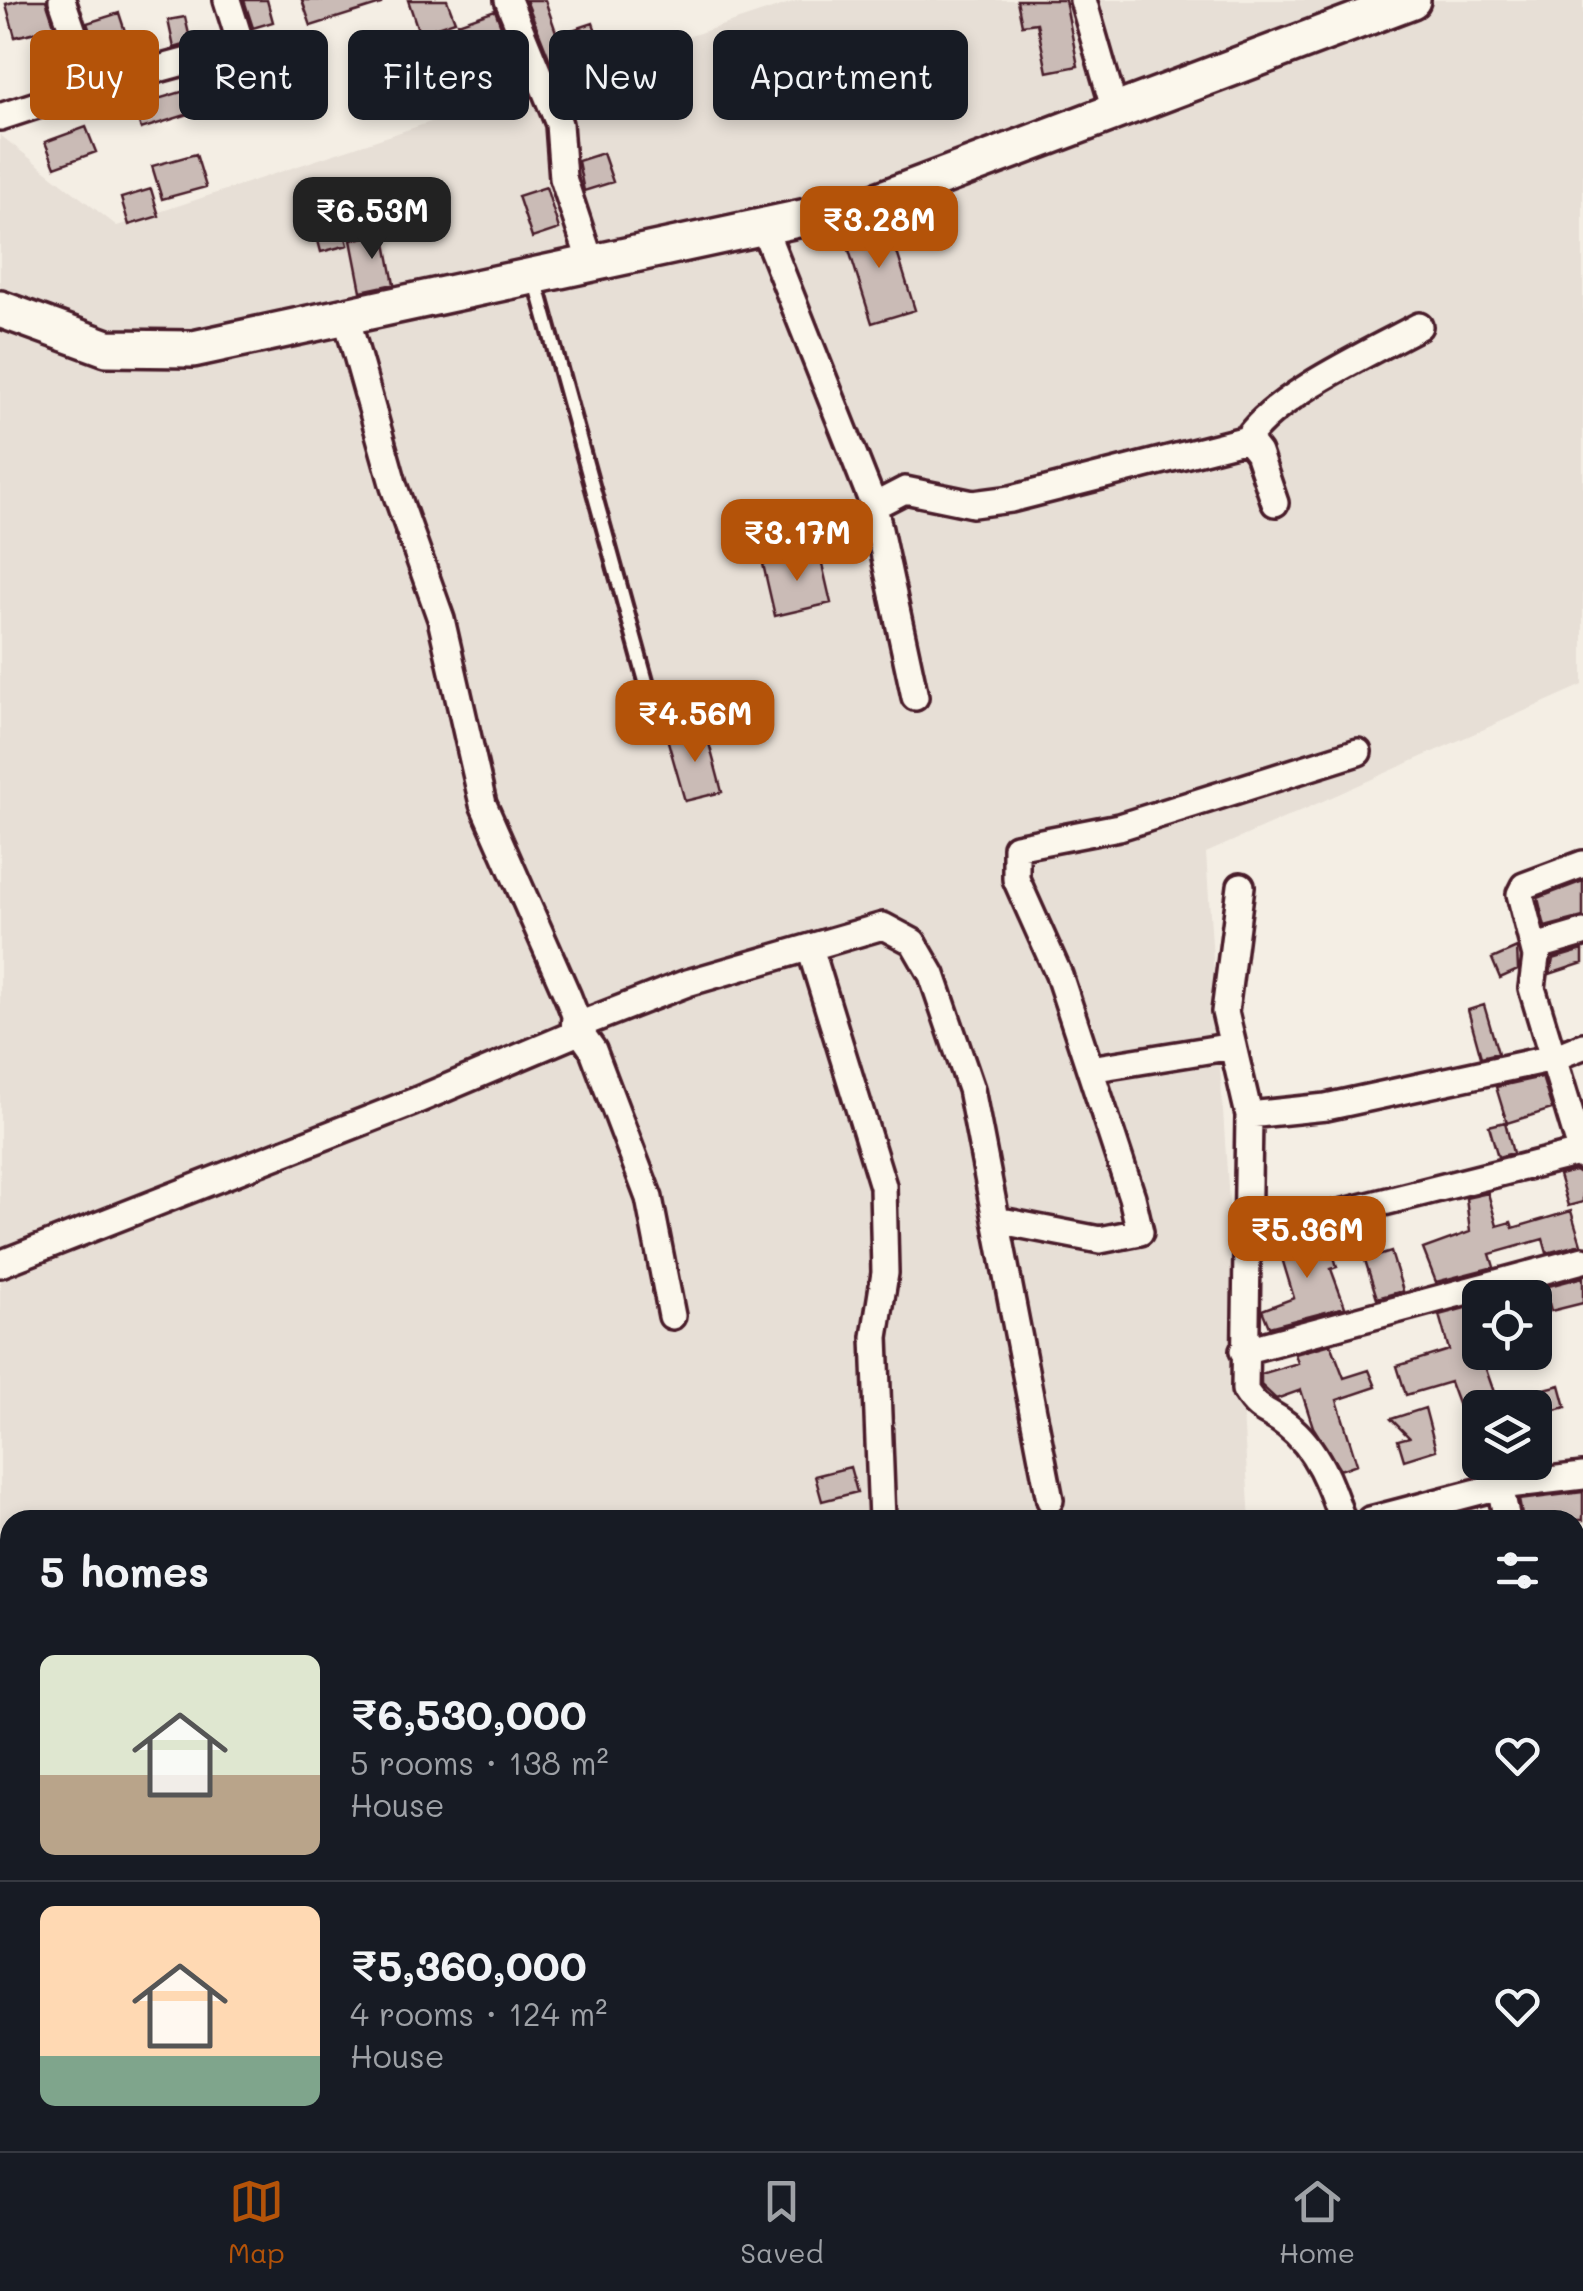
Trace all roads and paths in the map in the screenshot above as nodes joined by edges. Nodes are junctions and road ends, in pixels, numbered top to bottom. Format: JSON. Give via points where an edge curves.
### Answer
{"nodes":[{"id":1,"x":62,"y":0,"type":"edge"},
{"id":2,"x":227,"y":0,"type":"edge"},
{"id":3,"x":508,"y":0,"type":"edge"},
{"id":4,"x":1083,"y":0,"type":"edge"},
{"id":5,"x":1412,"y":0,"type":"edge"},
{"id":6,"x":72,"y":30,"type":"edge"},
{"id":7,"x":159,"y":69,"type":"edge"},
{"id":8,"x":30,"y":108,"type":"edge"},
{"id":9,"x":1115,"y":112,"type":"junction"},
{"id":10,"x":0,"y":117,"type":"edge"},
{"id":11,"x":763,"y":226,"type":"junction"},
{"id":12,"x":591,"y":263,"type":"junction"},
{"id":13,"x":534,"y":276,"type":"junction"},
{"id":14,"x":0,"y":309,"type":"edge"},
{"id":15,"x":346,"y":316,"type":"junction"},
{"id":16,"x":1419,"y":326,"type":"dead end"},
{"id":17,"x":1247,"y":439,"type":"junction"},
{"id":18,"x":1275,"y":503,"type":"dead end"},
{"id":19,"x":874,"y":506,"type":"junction"},
{"id":20,"x":914,"y":698,"type":"dead end"},
{"id":21,"x":658,"y":725,"type":"dead end"},
{"id":22,"x":1358,"y":752,"type":"dead end"},
{"id":23,"x":1583,"y":864,"type":"edge"},
{"id":24,"x":1241,"y":886,"type":"dead end"},
{"id":25,"x":1583,"y":933,"type":"edge"},
{"id":26,"x":810,"y":948,"type":"junction"},
{"id":27,"x":1536,"y":957,"type":"junction"},
{"id":28,"x":576,"y":1026,"type":"junction"},
{"id":29,"x":1233,"y":1046,"type":"junction"},
{"id":30,"x":1583,"y":1046,"type":"edge"},
{"id":31,"x":1553,"y":1058,"type":"junction"},
{"id":32,"x":1090,"y":1069,"type":"junction"},
{"id":33,"x":1249,"y":1115,"type":"junction"},
{"id":34,"x":1583,"y":1154,"type":"edge"},
{"id":35,"x":996,"y":1220,"type":"junction"},
{"id":36,"x":1245,"y":1237,"type":"junction"},
{"id":37,"x":1583,"y":1260,"type":"edge"},
{"id":38,"x":0,"y":1264,"type":"edge"},
{"id":39,"x":672,"y":1316,"type":"dead end"},
{"id":40,"x":1244,"y":1351,"type":"junction"},
{"id":41,"x":1583,"y":1476,"type":"edge"},
{"id":42,"x":1500,"y":1486,"type":"junction"},
{"id":43,"x":1050,"y":1500,"type":"dead end"},
{"id":44,"x":882,"y":1510,"type":"edge"},
{"id":45,"x":1339,"y":1510,"type":"edge"},
{"id":46,"x":1408,"y":1510,"type":"edge"},
{"id":47,"x":1505,"y":1510,"type":"edge"}],
"edges":[{"from":1,"to":6,"type":"street"},
{"from":2,"to":7,"type":"street","via":[[239,38],[228,50]]},
{"from":3,"to":12,"type":"street","via":[[559,124],[563,178]]},
{"from":4,"to":9,"type":"street"},
{"from":5,"to":9,"type":"street"},
{"from":8,"to":10,"type":"street"},
{"from":9,"to":11,"type":"street","via":[[872,202]]},
{"from":11,"to":12,"type":"street"},
{"from":11,"to":19,"type":"street"},
{"from":12,"to":13,"type":"street"},
{"from":13,"to":15,"type":"street"},
{"from":13,"to":21,"type":"lane"},
{"from":14,"to":15,"type":"street","via":[[107,348],[193,350]]},
{"from":15,"to":28,"type":"street","via":[[394,488],[440,618],[483,804]]},
{"from":16,"to":17,"type":"street","via":[[1327,375],[1257,424]]},
{"from":17,"to":18,"type":"street"},
{"from":17,"to":19,"type":"street","via":[[1011,499],[972,504],[905,490]]},
{"from":19,"to":20,"type":"street"},
{"from":22,"to":32,"type":"street","via":[[1119,827],[1016,847],[1016,880],[1059,975]]},
{"from":23,"to":27,"type":"street","via":[[1524,886],[1520,901]]},
{"from":24,"to":29,"type":"street","via":[[1225,1012]]},
{"from":25,"to":27,"type":"street","via":[[1542,945]]},
{"from":26,"to":28,"type":"street","via":[[687,983]]},
{"from":26,"to":35,"type":"street","via":[[884,926],[913,942],[932,975],[970,1089]]},
{"from":26,"to":44,"type":"street","via":[[882,1186],[885,1273],[875,1337]]},
{"from":27,"to":31,"type":"street","via":[[1532,988]]},
{"from":28,"to":38,"type":"street","via":[[568,1038],[482,1074]]},
{"from":28,"to":39,"type":"street","via":[[593,1050],[649,1198]]},
{"from":29,"to":32,"type":"street"},
{"from":29,"to":33,"type":"street"},
{"from":30,"to":31,"type":"street"},
{"from":31,"to":33,"type":"street","via":[[1326,1107]]},
{"from":31,"to":34,"type":"street"},
{"from":32,"to":35,"type":"street","via":[[1140,1232],[1100,1240]]},
{"from":33,"to":36,"type":"street"},
{"from":34,"to":36,"type":"street"},
{"from":35,"to":43,"type":"street"},
{"from":36,"to":40,"type":"street"},
{"from":37,"to":40,"type":"street"},
{"from":40,"to":45,"type":"street","via":[[1244,1390],[1256,1408],[1288,1426],[1328,1475]]},
{"from":41,"to":42,"type":"street"},
{"from":42,"to":46,"type":"street"},
{"from":42,"to":47,"type":"street"}]}
